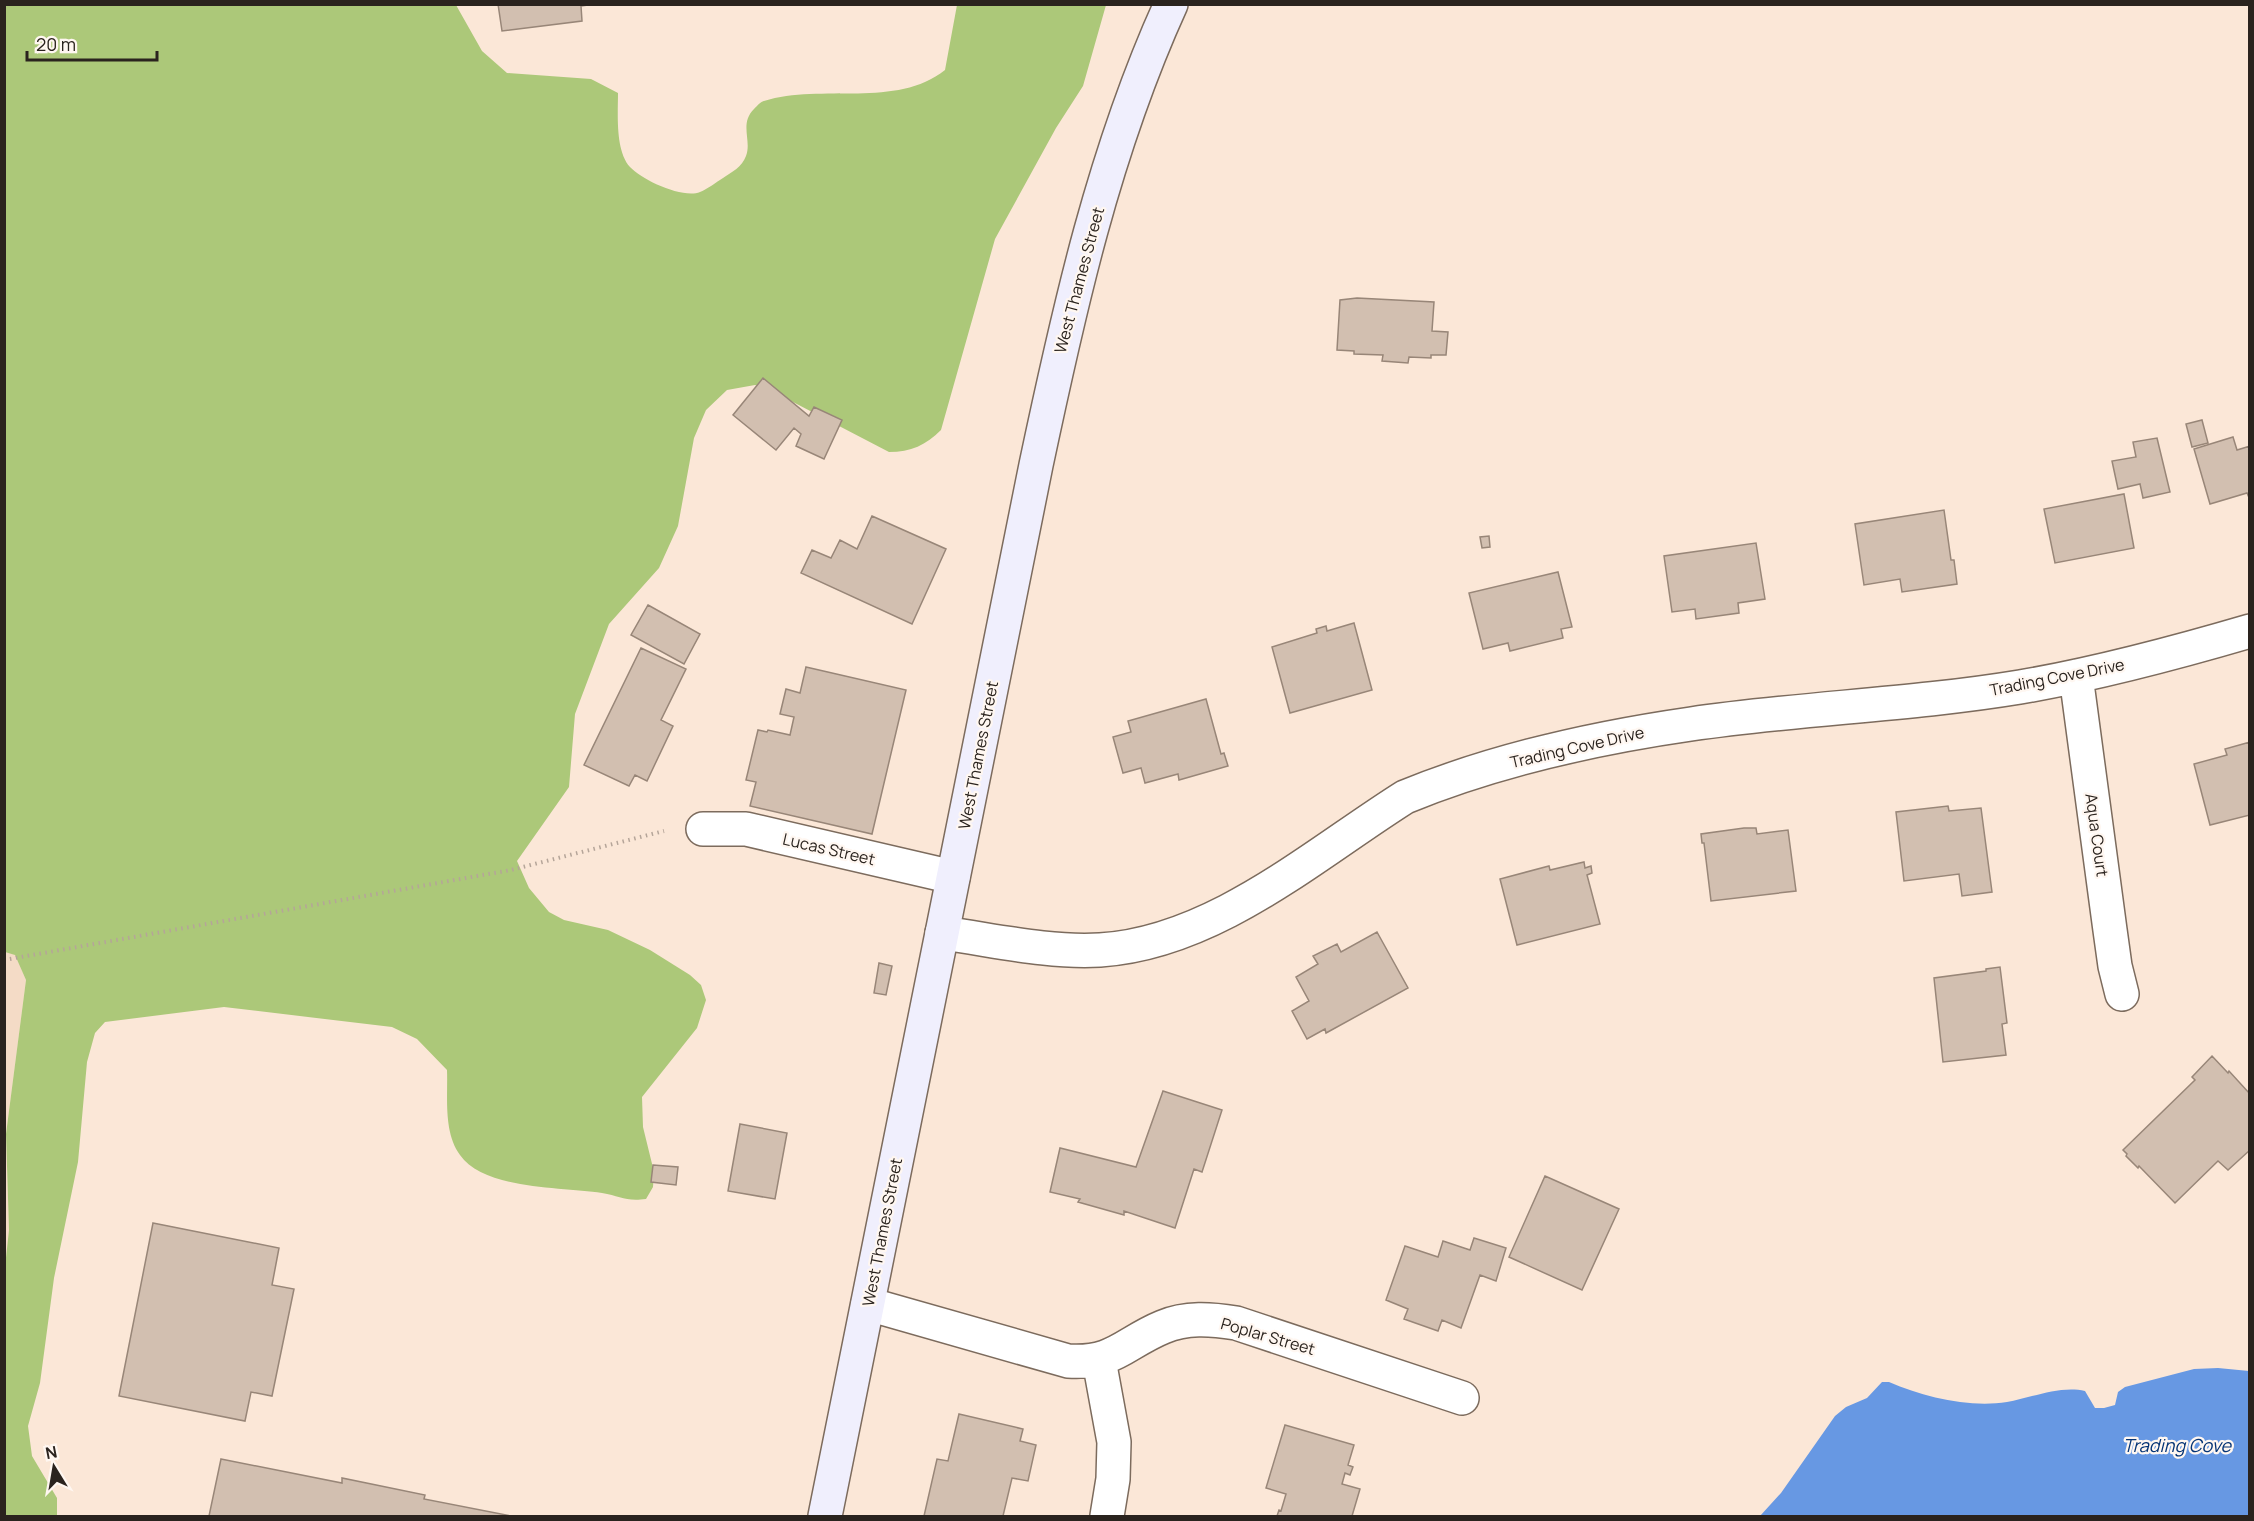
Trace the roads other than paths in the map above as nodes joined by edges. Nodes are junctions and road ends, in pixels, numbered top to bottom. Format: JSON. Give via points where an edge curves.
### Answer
{"nodes":[{"id":1,"x":1171,"y":4,"type":"edge"},
{"id":2,"x":2250,"y":631,"type":"edge"},
{"id":3,"x":2076,"y":676,"type":"junction"},
{"id":4,"x":703,"y":829,"type":"road end"},
{"id":5,"x":953,"y":877,"type":"junction"},
{"id":6,"x":942,"y":933,"type":"junction"},
{"id":7,"x":2122,"y":994,"type":"dead end"},
{"id":8,"x":868,"y":1304,"type":"junction"},
{"id":9,"x":1099,"y":1360,"type":"junction"},
{"id":10,"x":1462,"y":1398,"type":"dead end"},
{"id":11,"x":825,"y":1516,"type":"edge"},
{"id":12,"x":1107,"y":1516,"type":"edge"}],
"edges":[{"from":1,"to":5,"type":"main road","name":"West Thames Street","via":[[1115,151],[1066,327]]},
{"from":2,"to":3,"type":"street","name":"Trading Cove Drive"},
{"from":3,"to":6,"type":"street","name":"Trading Cove Drive","via":[[1951,696],[1681,725],[1577,745],[1472,772],[1405,797],[1249,899],[1186,930],[1152,941],[1084,950]]},
{"from":3,"to":7,"type":"street","name":"Aqua Court"},
{"from":4,"to":5,"type":"street","name":"Lucas Street","via":[[746,829]]},
{"from":5,"to":6,"type":"main road","name":"West Thames Street"},
{"from":6,"to":8,"type":"main road","name":"West Thames Street"},
{"from":8,"to":9,"type":"street","name":"Poplar Street","via":[[1068,1361]]},
{"from":8,"to":11,"type":"main road","name":"West Thames Street"},
{"from":9,"to":10,"type":"street","name":"Poplar Street","via":[[1175,1323],[1222,1320]]},
{"from":9,"to":12,"type":"street","via":[[1114,1442]]}]}
